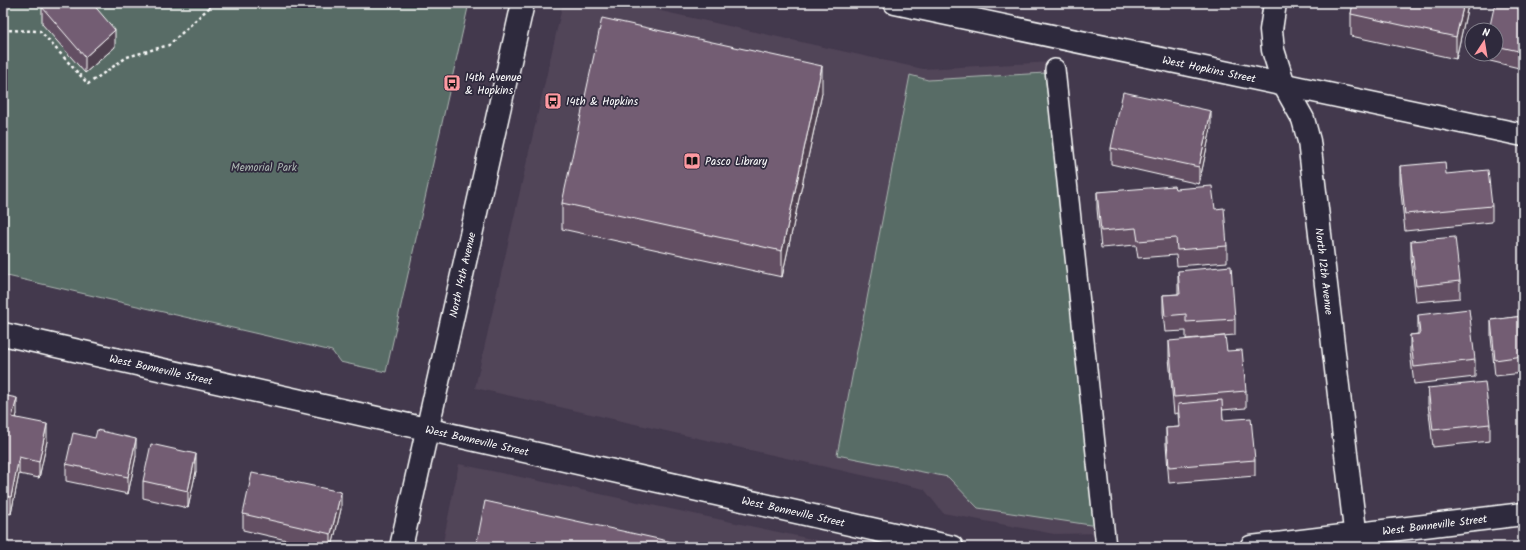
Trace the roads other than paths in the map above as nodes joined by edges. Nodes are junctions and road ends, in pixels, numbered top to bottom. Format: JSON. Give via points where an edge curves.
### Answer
{"nodes":[{"id":1,"x":523,"y":3,"type":"edge"},
{"id":2,"x":895,"y":3,"type":"edge"},
{"id":3,"x":1275,"y":3,"type":"edge"},
{"id":4,"x":1055,"y":69,"type":"dead end"},
{"id":5,"x":1284,"y":84,"type":"junction"},
{"id":6,"x":1523,"y":135,"type":"edge"},
{"id":7,"x":3,"y":334,"type":"edge"},
{"id":8,"x":427,"y":429,"type":"junction"},
{"id":9,"x":1523,"y":514,"type":"edge"},
{"id":10,"x":1356,"y":541,"type":"edge"},
{"id":11,"x":401,"y":547,"type":"edge"},
{"id":12,"x":952,"y":547,"type":"edge"},
{"id":13,"x":1106,"y":547,"type":"edge"},
{"id":14,"x":1251,"y":547,"type":"edge"}],
"edges":[{"from":1,"to":8,"type":"street","name":"North 14th Avenue"},
{"from":2,"to":5,"type":"street","name":"West Hopkins Street"},
{"from":3,"to":5,"type":"street","name":"North 12th Avenue","via":[[1271,30],[1273,50]]},
{"from":4,"to":13,"type":"lane"},
{"from":5,"to":6,"type":"street","name":"West Hopkins Street"},
{"from":5,"to":10,"type":"street","name":"North 12th Avenue","via":[[1303,119],[1309,141]]},
{"from":7,"to":8,"type":"street","name":"West Bonneville Street"},
{"from":8,"to":11,"type":"street","name":"North 14th Avenue"},
{"from":8,"to":12,"type":"street","name":"West Bonneville Street"},
{"from":9,"to":10,"type":"street","name":"West Bonneville Street"},
{"from":10,"to":14,"type":"street","name":"West Bonneville Street"}]}
